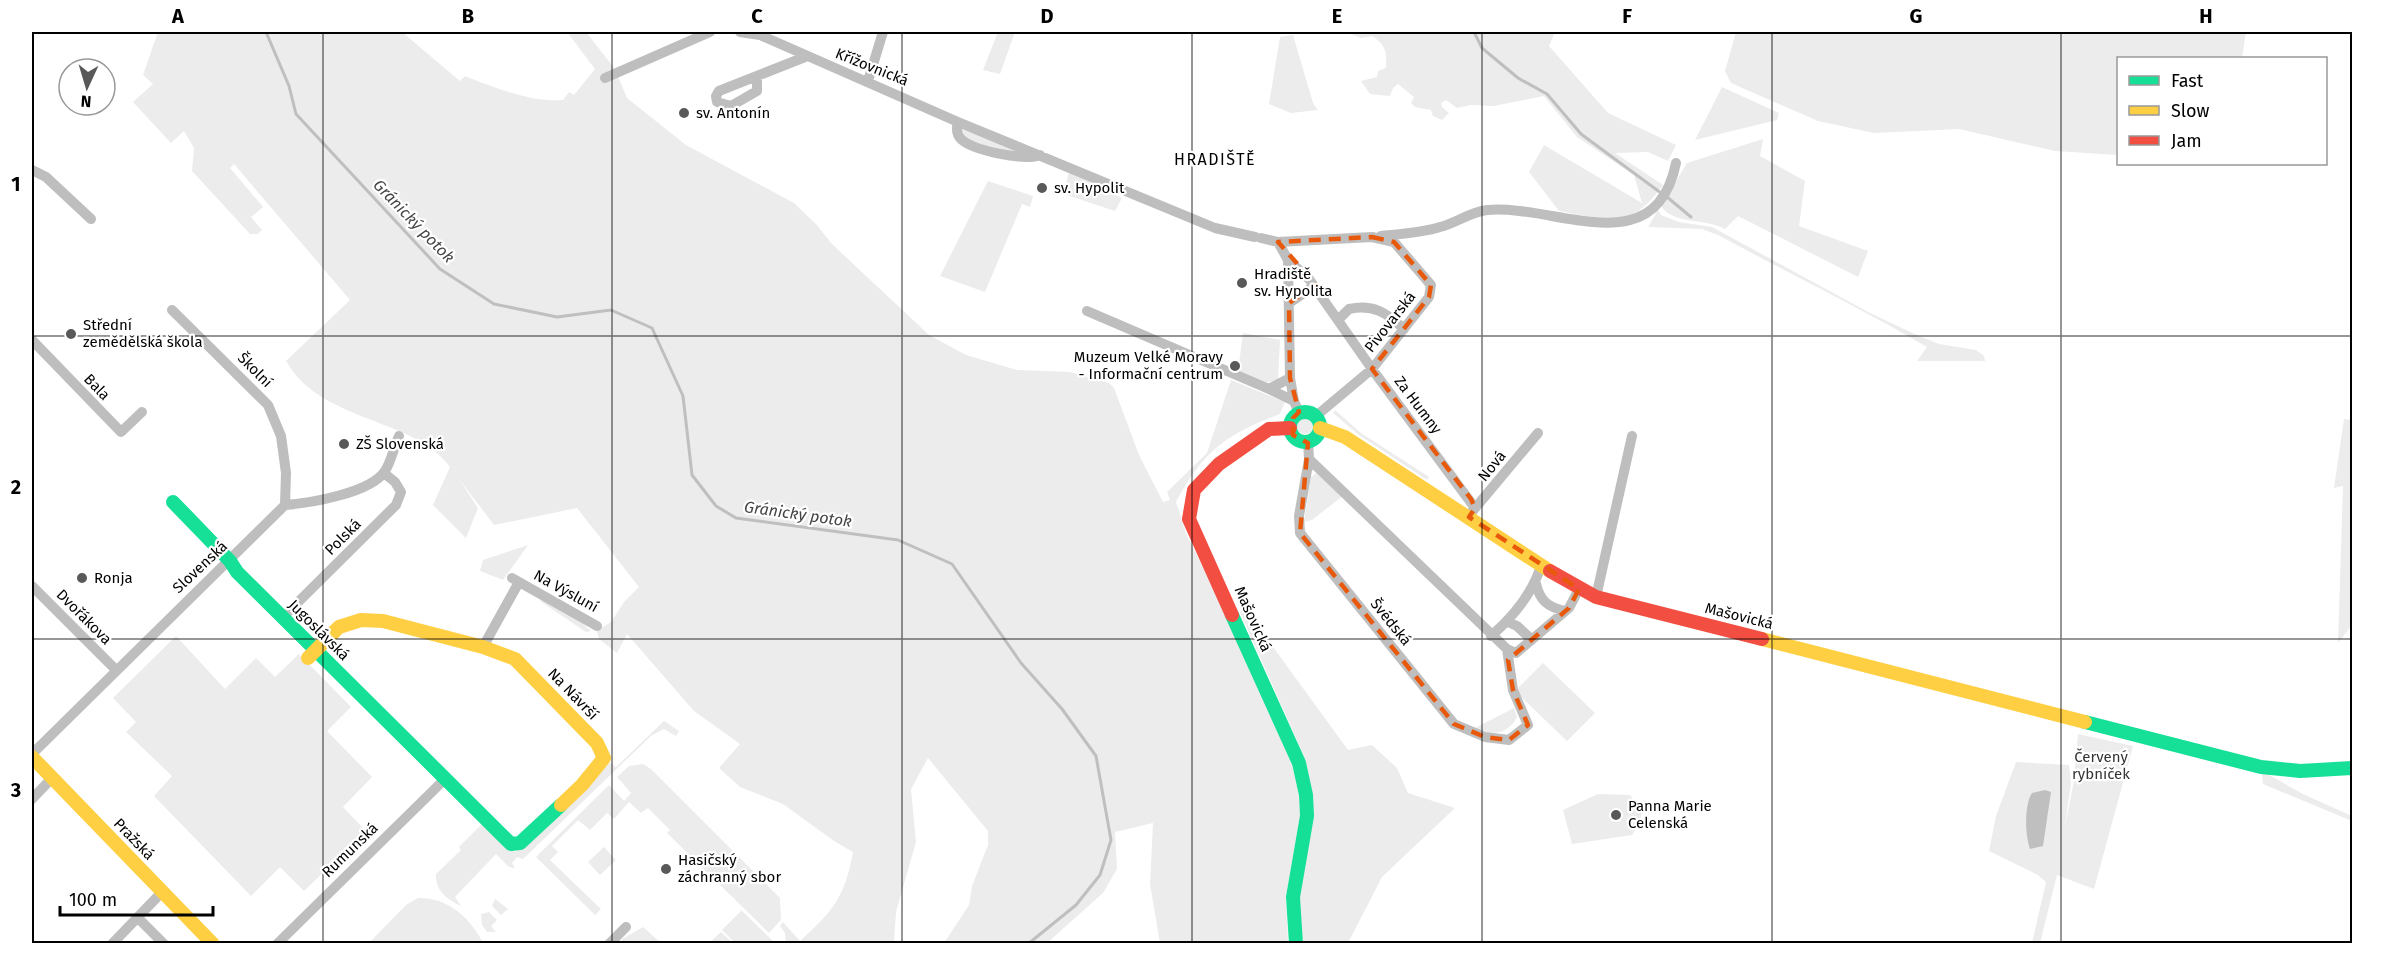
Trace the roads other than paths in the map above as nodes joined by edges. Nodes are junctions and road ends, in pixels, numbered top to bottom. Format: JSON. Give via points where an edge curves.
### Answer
{"nodes":[{"id":1,"x":710,"y":32,"type":"edge"},
{"id":2,"x":740,"y":32,"type":"edge"},
{"id":3,"x":883,"y":32,"type":"edge"},
{"id":4,"x":805,"y":57,"type":"junction"},
{"id":5,"x":757,"y":75,"type":"dead end"},
{"id":6,"x":605,"y":78,"type":"dead end"},
{"id":7,"x":868,"y":81,"type":"junction"},
{"id":8,"x":958,"y":122,"type":"junction"},
{"id":9,"x":1041,"y":154,"type":"junction"},
{"id":10,"x":1676,"y":163,"type":"dead end"},
{"id":11,"x":32,"y":170,"type":"edge"},
{"id":12,"x":92,"y":219,"type":"dead end"},
{"id":13,"x":1372,"y":237,"type":"junction"},
{"id":14,"x":1278,"y":242,"type":"junction"},
{"id":15,"x":1288,"y":260,"type":"junction"},
{"id":16,"x":1314,"y":286,"type":"junction"},
{"id":17,"x":1289,"y":303,"type":"junction"},
{"id":18,"x":172,"y":310,"type":"dead end"},
{"id":19,"x":1087,"y":310,"type":"dead end"},
{"id":20,"x":1338,"y":320,"type":"junction"},
{"id":21,"x":1404,"y":329,"type":"junction"},
{"id":22,"x":32,"y":340,"type":"edge"},
{"id":23,"x":1372,"y":369,"type":"junction"},
{"id":24,"x":1290,"y":378,"type":"junction"},
{"id":25,"x":1269,"y":389,"type":"junction"},
{"id":26,"x":1297,"y":407,"type":"junction"},
{"id":27,"x":142,"y":412,"type":"dead end"},
{"id":28,"x":1318,"y":422,"type":"junction"},
{"id":29,"x":1290,"y":428,"type":"junction"},
{"id":30,"x":1538,"y":433,"type":"dead end"},
{"id":31,"x":399,"y":436,"type":"dead end"},
{"id":32,"x":1632,"y":436,"type":"dead end"},
{"id":33,"x":1308,"y":442,"type":"junction"},
{"id":34,"x":1309,"y":459,"type":"junction"},
{"id":35,"x":384,"y":473,"type":"junction"},
{"id":36,"x":173,"y":502,"type":"dead end"},
{"id":37,"x":285,"y":506,"type":"junction"},
{"id":38,"x":1472,"y":512,"type":"junction"},
{"id":39,"x":230,"y":561,"type":"junction"},
{"id":40,"x":1541,"y":566,"type":"junction"},
{"id":41,"x":1536,"y":584,"type":"junction"},
{"id":42,"x":32,"y":586,"type":"edge"},
{"id":43,"x":1579,"y":589,"type":"junction"},
{"id":44,"x":1596,"y":597,"type":"junction"},
{"id":45,"x":1565,"y":611,"type":"junction"},
{"id":46,"x":283,"y":618,"type":"junction"},
{"id":47,"x":1508,"y":622,"type":"junction"},
{"id":48,"x":597,"y":626,"type":"dead end"},
{"id":49,"x":1491,"y":636,"type":"junction"},
{"id":50,"x":1531,"y":639,"type":"junction"},
{"id":51,"x":483,"y":647,"type":"junction"},
{"id":52,"x":1507,"y":649,"type":"junction"},
{"id":53,"x":312,"y":654,"type":"junction"},
{"id":54,"x":115,"y":669,"type":"junction"},
{"id":55,"x":32,"y":755,"type":"edge"},
{"id":56,"x":2352,"y":768,"type":"edge"},
{"id":57,"x":52,"y":778,"type":"junction"},
{"id":58,"x":445,"y":779,"type":"junction"},
{"id":59,"x":32,"y":799,"type":"edge"},
{"id":60,"x":162,"y":892,"type":"junction"},
{"id":61,"x":138,"y":918,"type":"junction"},
{"id":62,"x":626,"y":927,"type":"dead end"},
{"id":63,"x":112,"y":944,"type":"edge"},
{"id":64,"x":164,"y":944,"type":"edge"},
{"id":65,"x":213,"y":944,"type":"edge"},
{"id":66,"x":277,"y":944,"type":"edge"},
{"id":67,"x":609,"y":944,"type":"edge"},
{"id":68,"x":1296,"y":944,"type":"edge"}],
"edges":[{"from":1,"to":6,"type":"street"},
{"from":2,"to":4,"type":"street","name":"Křížovnická","via":[[760,35]]},
{"from":3,"to":7,"type":"street"},
{"from":4,"to":5,"type":"street"},
{"from":4,"to":7,"type":"street","name":"Křížovnická"},
{"from":7,"to":8,"type":"street","name":"Křížovnická"},
{"from":8,"to":9,"type":"street","name":"Křížovnická"},
{"from":8,"to":9,"type":"street","name":"Křížovnická","via":[[958,135],[969,144],[1016,156]]},
{"from":9,"to":14,"type":"street","name":"Křížovnická","via":[[1215,228]]},
{"from":10,"to":13,"type":"street","via":[[1668,191],[1636,220],[1615,224],[1545,213],[1489,210],[1439,228]]},
{"from":11,"to":12,"type":"street","via":[[46,177]]},
{"from":13,"to":14,"type":"street","name":"Pivovarská"},
{"from":13,"to":21,"type":"street","name":"Pivovarská","via":[[1394,242],[1431,285],[1428,297]]},
{"from":14,"to":15,"type":"street"},
{"from":15,"to":16,"type":"street","name":"Za Humny"},
{"from":15,"to":17,"type":"street"},
{"from":16,"to":17,"type":"street"},
{"from":16,"to":20,"type":"street","name":"Za Humny"},
{"from":17,"to":24,"type":"street"},
{"from":18,"to":37,"type":"street","name":"Školní","via":[[268,405],[281,436]]},
{"from":19,"to":25,"type":"street"},
{"from":20,"to":21,"type":"street","via":[[1348,309],[1374,308],[1385,312]]},
{"from":20,"to":23,"type":"street","name":"Za Humny"},
{"from":21,"to":23,"type":"street","name":"Pivovarská"},
{"from":22,"to":27,"type":"street","name":"Bala","via":[[121,432]]},
{"from":23,"to":28,"type":"street","name":"Pivovarská"},
{"from":23,"to":38,"type":"street","name":"Za Humny"},
{"from":24,"to":25,"type":"street"},
{"from":24,"to":26,"type":"street"},
{"from":25,"to":26,"type":"street"},
{"from":26,"to":28,"type":"street","name":"Mašovická"},
{"from":26,"to":29,"type":"street"},
{"from":28,"to":33,"type":"street","via":[[1317,437]]},
{"from":28,"to":38,"type":"street","name":"Mašovická"},
{"from":29,"to":33,"type":"street","via":[[1294,437]]},
{"from":29,"to":68,"type":"street","name":"Mašovická","via":[[1269,429],[1213,470],[1194,490],[1189,519],[1299,763],[1306,816],[1292,915]]},
{"from":30,"to":38,"type":"street","name":"Nová"},
{"from":31,"to":35,"type":"street"},
{"from":32,"to":44,"type":"street"},
{"from":33,"to":34,"type":"street"},
{"from":34,"to":49,"type":"street"},
{"from":34,"to":52,"type":"street","name":"Švédská","via":[[1299,516],[1300,533],[1454,724],[1485,737],[1509,740],[1528,725],[1512,690]]},
{"from":35,"to":37,"type":"street","via":[[354,491]]},
{"from":35,"to":46,"type":"street","name":"Polská","via":[[401,492],[396,505]]},
{"from":36,"to":39,"type":"street","name":"Jugoslávská"},
{"from":37,"to":39,"type":"street","name":"Slovenská"},
{"from":38,"to":40,"type":"street","name":"Mašovická"},
{"from":39,"to":46,"type":"street","name":"Jugoslávská"},
{"from":39,"to":54,"type":"street","name":"Slovenská","via":[[218,568]]},
{"from":40,"to":41,"type":"street"},
{"from":40,"to":43,"type":"street","name":"Mašovická"},
{"from":41,"to":45,"type":"street","via":[[1539,596],[1550,608]]},
{"from":41,"to":47,"type":"street"},
{"from":42,"to":54,"type":"street","name":"Dvořákova"},
{"from":43,"to":44,"type":"street","name":"Mašovická"},
{"from":43,"to":45,"type":"street"},
{"from":44,"to":56,"type":"street","name":"Mašovická","via":[[2261,767],[2300,771]]},
{"from":45,"to":50,"type":"street"},
{"from":46,"to":53,"type":"street","name":"Jugoslávská"},
{"from":47,"to":49,"type":"street"},
{"from":47,"to":50,"type":"street"},
{"from":48,"to":51,"type":"street","name":"Na Výsluní","via":[[516,580]]},
{"from":49,"to":52,"type":"street"},
{"from":50,"to":52,"type":"street","via":[[1516,653]]},
{"from":51,"to":53,"type":"street","name":"Na Návrší","via":[[383,621],[361,620],[339,627]]},
{"from":51,"to":58,"type":"street","name":"Na Návrší","via":[[515,659],[597,743],[604,758],[582,785],[516,846]]},
{"from":53,"to":58,"type":"street","name":"Jugoslávská"},
{"from":54,"to":55,"type":"street","name":"Slovenská"},
{"from":55,"to":57,"type":"street","name":"Pražská"},
{"from":57,"to":59,"type":"street"},
{"from":57,"to":60,"type":"street","name":"Pražská"},
{"from":58,"to":66,"type":"street","name":"Rumunská"},
{"from":60,"to":61,"type":"street"},
{"from":60,"to":65,"type":"street","name":"Pražská"},
{"from":61,"to":63,"type":"street"},
{"from":61,"to":64,"type":"street"},
{"from":62,"to":67,"type":"street"}]}
